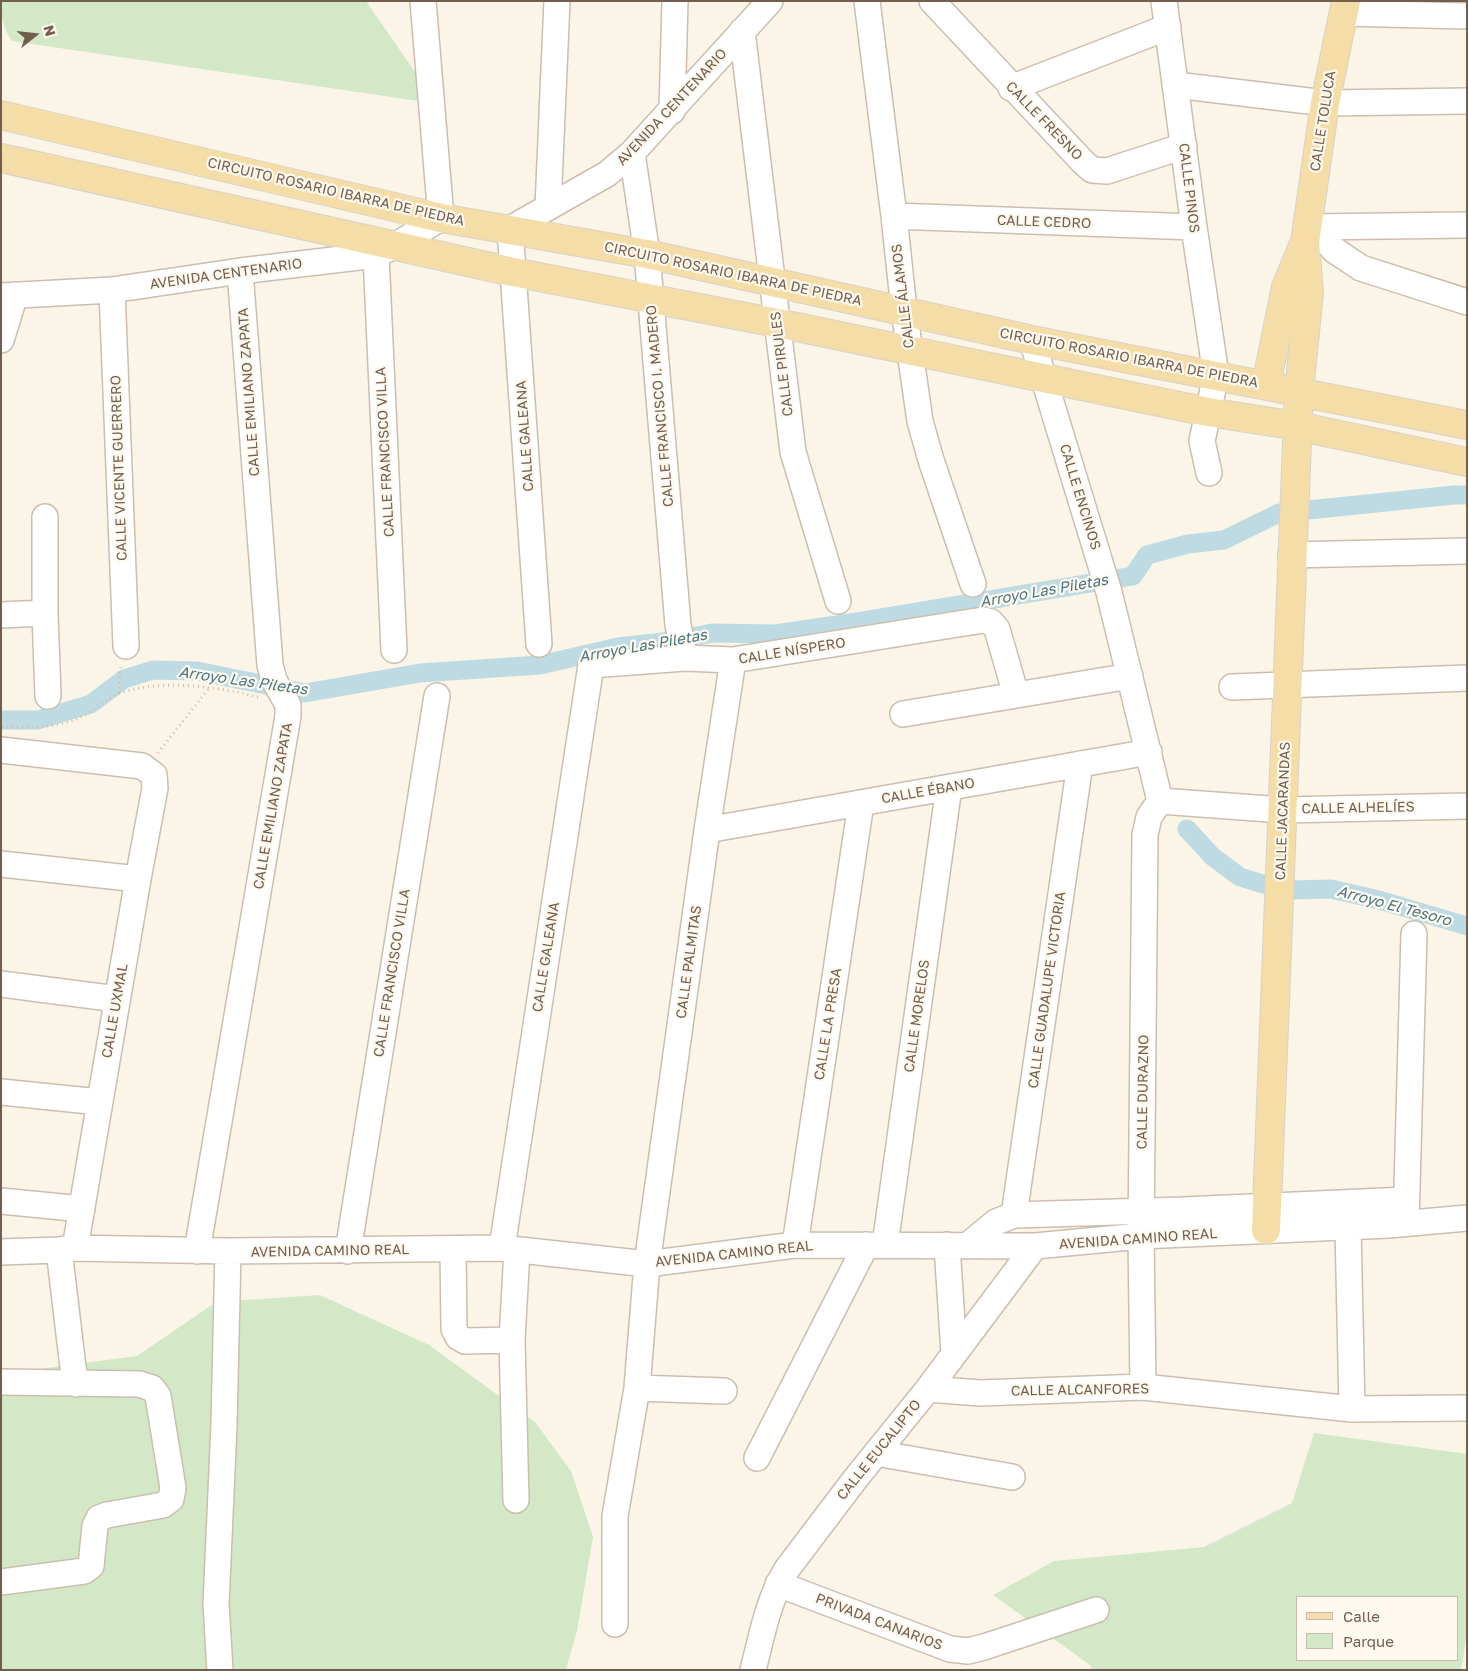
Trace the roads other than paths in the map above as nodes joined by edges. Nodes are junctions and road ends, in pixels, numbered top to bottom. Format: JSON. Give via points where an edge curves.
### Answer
{"nodes":[{"id":1,"x":424,"y":1,"type":"edge"},
{"id":2,"x":557,"y":1,"type":"edge"},
{"id":3,"x":675,"y":1,"type":"edge"},
{"id":4,"x":770,"y":1,"type":"edge"},
{"id":5,"x":868,"y":1,"type":"edge"},
{"id":6,"x":932,"y":1,"type":"edge"},
{"id":7,"x":1164,"y":1,"type":"edge"},
{"id":8,"x":1344,"y":7,"type":"edge"},
{"id":9,"x":1467,"y":16,"type":"edge"},
{"id":10,"x":1168,"y":27,"type":"junction"},
{"id":11,"x":742,"y":31,"type":"junction"},
{"id":12,"x":1176,"y":85,"type":"junction"},
{"id":13,"x":1011,"y":88,"type":"junction"},
{"id":14,"x":1467,"y":101,"type":"edge"},
{"id":15,"x":1325,"y":103,"type":"junction"},
{"id":16,"x":672,"y":111,"type":"junction"},
{"id":17,"x":1,"y":115,"type":"edge"},
{"id":18,"x":1184,"y":146,"type":"junction"},
{"id":19,"x":632,"y":153,"type":"junction"},
{"id":20,"x":1,"y":158,"type":"edge"},
{"id":21,"x":548,"y":207,"type":"junction"},
{"id":22,"x":894,"y":216,"type":"junction"},
{"id":23,"x":441,"y":218,"type":"junction"},
{"id":24,"x":1467,"y":225,"type":"edge"},
{"id":25,"x":1194,"y":227,"type":"junction"},
{"id":26,"x":510,"y":229,"type":"junction"},
{"id":27,"x":1309,"y":232,"type":"junction"},
{"id":28,"x":386,"y":250,"type":"junction"},
{"id":29,"x":647,"y":254,"type":"junction"},
{"id":30,"x":240,"y":271,"type":"junction"},
{"id":31,"x":513,"y":272,"type":"junction"},
{"id":32,"x":772,"y":281,"type":"junction"},
{"id":33,"x":112,"y":290,"type":"junction"},
{"id":34,"x":8,"y":295,"type":"edge"},
{"id":35,"x":651,"y":298,"type":"junction"},
{"id":36,"x":1467,"y":302,"type":"edge"},
{"id":37,"x":904,"y":310,"type":"junction"},
{"id":38,"x":778,"y":323,"type":"junction"},
{"id":39,"x":1,"y":340,"type":"edge"},
{"id":40,"x":1032,"y":340,"type":"junction"},
{"id":41,"x":910,"y":351,"type":"junction"},
{"id":42,"x":1216,"y":375,"type":"junction"},
{"id":43,"x":1044,"y":379,"type":"junction"},
{"id":44,"x":1266,"y":385,"type":"junction"},
{"id":45,"x":1299,"y":391,"type":"junction"},
{"id":46,"x":1208,"y":412,"type":"junction"},
{"id":47,"x":1467,"y":424,"type":"edge"},
{"id":48,"x":1297,"y":426,"type":"junction"},
{"id":49,"x":1467,"y":462,"type":"edge"},
{"id":50,"x":1209,"y":473,"type":"dead end"},
{"id":51,"x":45,"y":517,"type":"dead end"},
{"id":52,"x":1467,"y":551,"type":"edge"},
{"id":53,"x":1292,"y":555,"type":"junction"},
{"id":54,"x":973,"y":584,"type":"dead end"},
{"id":55,"x":838,"y":601,"type":"dead end"},
{"id":56,"x":44,"y":613,"type":"junction"},
{"id":57,"x":1,"y":615,"type":"edge"},
{"id":58,"x":539,"y":644,"type":"dead end"},
{"id":59,"x":681,"y":644,"type":"junction"},
{"id":60,"x":126,"y":646,"type":"dead end"},
{"id":61,"x":394,"y":650,"type":"dead end"},
{"id":62,"x":733,"y":660,"type":"junction"},
{"id":63,"x":591,"y":665,"type":"joint"},
{"id":64,"x":1130,"y":676,"type":"junction"},
{"id":65,"x":1467,"y":678,"type":"edge"},
{"id":66,"x":1288,"y":686,"type":"junction"},
{"id":67,"x":1232,"y":687,"type":"dead end"},
{"id":68,"x":1016,"y":695,"type":"junction"},
{"id":69,"x":48,"y":696,"type":"dead end"},
{"id":70,"x":437,"y":696,"type":"dead end"},
{"id":71,"x":904,"y":714,"type":"dead end"},
{"id":72,"x":1,"y":750,"type":"edge"},
{"id":73,"x":1148,"y":752,"type":"junction"},
{"id":74,"x":1080,"y":764,"type":"junction"},
{"id":75,"x":949,"y":788,"type":"junction"},
{"id":76,"x":1160,"y":801,"type":"junction"},
{"id":77,"x":861,"y":803,"type":"junction"},
{"id":78,"x":1467,"y":806,"type":"edge"},
{"id":79,"x":1283,"y":810,"type":"junction"},
{"id":80,"x":707,"y":830,"type":"junction"},
{"id":81,"x":1,"y":864,"type":"edge"},
{"id":82,"x":138,"y":880,"type":"junction"},
{"id":83,"x":1414,"y":934,"type":"dead end"},
{"id":84,"x":1,"y":984,"type":"edge"},
{"id":85,"x":117,"y":999,"type":"junction"},
{"id":86,"x":1,"y":1092,"type":"edge"},
{"id":87,"x":100,"y":1102,"type":"junction"},
{"id":88,"x":1,"y":1201,"type":"edge"},
{"id":89,"x":1321,"y":1205,"type":"junction"},
{"id":90,"x":82,"y":1209,"type":"junction"},
{"id":91,"x":1183,"y":1210,"type":"junction"},
{"id":92,"x":1142,"y":1211,"type":"junction"},
{"id":93,"x":1406,"y":1212,"type":"junction"},
{"id":94,"x":1014,"y":1215,"type":"junction"},
{"id":95,"x":1467,"y":1218,"type":"edge"},
{"id":96,"x":1267,"y":1219,"type":"junction"},
{"id":97,"x":1348,"y":1226,"type":"junction"},
{"id":98,"x":1212,"y":1233,"type":"junction"},
{"id":99,"x":1141,"y":1236,"type":"junction"},
{"id":100,"x":876,"y":1244,"type":"junction"},
{"id":101,"x":795,"y":1245,"type":"junction"},
{"id":102,"x":957,"y":1246,"type":"junction"},
{"id":103,"x":1035,"y":1246,"type":"junction"},
{"id":104,"x":67,"y":1249,"type":"junction"},
{"id":105,"x":453,"y":1249,"type":"junction"},
{"id":106,"x":509,"y":1249,"type":"junction"},
{"id":107,"x":197,"y":1251,"type":"junction"},
{"id":108,"x":228,"y":1251,"type":"junction"},
{"id":109,"x":348,"y":1251,"type":"junction"},
{"id":110,"x":1,"y":1252,"type":"edge"},
{"id":111,"x":647,"y":1264,"type":"junction"},
{"id":112,"x":512,"y":1340,"type":"junction"},
{"id":113,"x":954,"y":1354,"type":"junction"},
{"id":114,"x":1,"y":1382,"type":"edge"},
{"id":115,"x":76,"y":1384,"type":"junction"},
{"id":116,"x":1143,"y":1386,"type":"junction"},
{"id":117,"x":637,"y":1388,"type":"junction"},
{"id":118,"x":928,"y":1389,"type":"junction"},
{"id":119,"x":724,"y":1391,"type":"dead end"},
{"id":120,"x":1467,"y":1408,"type":"edge"},
{"id":121,"x":1361,"y":1409,"type":"junction"},
{"id":122,"x":876,"y":1453,"type":"junction"},
{"id":123,"x":757,"y":1458,"type":"dead end"},
{"id":124,"x":1012,"y":1477,"type":"dead end"},
{"id":125,"x":516,"y":1500,"type":"dead end"},
{"id":126,"x":1,"y":1582,"type":"edge"},
{"id":127,"x":778,"y":1584,"type":"junction"},
{"id":128,"x":1096,"y":1610,"type":"dead end"},
{"id":129,"x":615,"y":1624,"type":"dead end"},
{"id":130,"x":220,"y":1670,"type":"edge"},
{"id":131,"x":753,"y":1670,"type":"edge"}],
"edges":[{"from":1,"to":23,"type":"street"},
{"from":2,"to":21,"type":"street"},
{"from":3,"to":16,"type":"street"},
{"from":4,"to":11,"type":"street","name":"AVENIDA CENTENARIO"},
{"from":5,"to":22,"type":"street","name":"CALLE ÁLAMOS"},
{"from":6,"to":13,"type":"street","name":"CALLE FRESNO"},
{"from":7,"to":10,"type":"street","name":"CALLE PINOS"},
{"from":8,"to":9,"type":"street"},
{"from":8,"to":15,"type":"main road","name":"CALLE TOLUCA"},
{"from":10,"to":12,"type":"street","name":"CALLE PINOS"},
{"from":10,"to":13,"type":"street"},
{"from":11,"to":16,"type":"street","name":"AVENIDA CENTENARIO"},
{"from":11,"to":32,"type":"street","name":"CALLE PIRULES"},
{"from":12,"to":15,"type":"street"},
{"from":12,"to":18,"type":"street","name":"CALLE PINOS"},
{"from":13,"to":18,"type":"street","name":"CALLE FRESNO","via":[[1092,170],[1107,171]]},
{"from":14,"to":15,"type":"street"},
{"from":15,"to":27,"type":"main road","name":"CALLE TOLUCA"},
{"from":16,"to":19,"type":"street","name":"AVENIDA CENTENARIO"},
{"from":17,"to":23,"type":"main road","name":"CIRCUITO ROSARIO IBARRA DE PIEDRA"},
{"from":18,"to":25,"type":"street","name":"CALLE PINOS"},
{"from":19,"to":21,"type":"street","name":"AVENIDA CENTENARIO","via":[[607,174]]},
{"from":19,"to":29,"type":"street","name":"CALLE FRANCISCO I. MADERO"},
{"from":20,"to":28,"type":"main road"},
{"from":21,"to":26,"type":"street","name":"AVENIDA CENTENARIO"},
{"from":22,"to":25,"type":"street","name":"CALLE CEDRO"},
{"from":22,"to":37,"type":"street","name":"CALLE ÁLAMOS"},
{"from":23,"to":26,"type":"main road","name":"CIRCUITO ROSARIO IBARRA DE PIEDRA"},
{"from":23,"to":28,"type":"street","name":"AVENIDA CENTENARIO"},
{"from":24,"to":27,"type":"street"},
{"from":25,"to":42,"type":"street","name":"CALLE PINOS"},
{"from":26,"to":29,"type":"main road","name":"CIRCUITO ROSARIO IBARRA DE PIEDRA"},
{"from":26,"to":31,"type":"street","name":"CALLE GALEANA"},
{"from":27,"to":36,"type":"street","via":[[1361,268]]},
{"from":27,"to":44,"type":"main road","name":"CALLE TOLUCA","via":[[1286,287]]},
{"from":27,"to":45,"type":"main road","name":"CALLE TOLUCA","via":[[1309,293]]},
{"from":28,"to":30,"type":"street","name":"AVENIDA CENTENARIO"},
{"from":28,"to":31,"type":"main road"},
{"from":28,"to":61,"type":"street","name":"CALLE FRANCISCO VILLA"},
{"from":29,"to":32,"type":"main road","name":"CIRCUITO ROSARIO IBARRA DE PIEDRA"},
{"from":29,"to":35,"type":"street","name":"CALLE FRANCISCO I. MADERO"},
{"from":30,"to":33,"type":"street","name":"AVENIDA CENTENARIO"},
{"from":30,"to":107,"type":"street","name":"CALLE EMILIANO ZAPATA","via":[[270,665],[274,680],[288,705],[288,716]]},
{"from":31,"to":35,"type":"main road"},
{"from":31,"to":58,"type":"street","name":"CALLE GALEANA"},
{"from":32,"to":37,"type":"main road","name":"CIRCUITO ROSARIO IBARRA DE PIEDRA"},
{"from":32,"to":38,"type":"street","name":"CALLE PIRULES"},
{"from":33,"to":34,"type":"street","name":"AVENIDA CENTENARIO"},
{"from":33,"to":60,"type":"street","name":"CALLE VICENTE GUERRERO"},
{"from":34,"to":39,"type":"street"},
{"from":35,"to":38,"type":"main road"},
{"from":35,"to":59,"type":"street","name":"CALLE FRANCISCO I. MADERO"},
{"from":37,"to":40,"type":"main road","name":"CIRCUITO ROSARIO IBARRA DE PIEDRA"},
{"from":37,"to":41,"type":"street","name":"CALLE ÁLAMOS"},
{"from":38,"to":41,"type":"main road"},
{"from":38,"to":55,"type":"street","name":"CALLE PIRULES","via":[[793,452]]},
{"from":40,"to":42,"type":"main road","name":"CIRCUITO ROSARIO IBARRA DE PIEDRA"},
{"from":40,"to":43,"type":"street","name":"CALLE ENCINOS"},
{"from":41,"to":43,"type":"main road"},
{"from":41,"to":54,"type":"street","name":"CALLE ÁLAMOS","via":[[922,428]]},
{"from":42,"to":44,"type":"main road","name":"CIRCUITO ROSARIO IBARRA DE PIEDRA"},
{"from":42,"to":46,"type":"street"},
{"from":43,"to":46,"type":"main road"},
{"from":43,"to":64,"type":"street","name":"CALLE ENCINOS","via":[[1109,592]]},
{"from":44,"to":45,"type":"main road","name":"CIRCUITO ROSARIO IBARRA DE PIEDRA"},
{"from":45,"to":47,"type":"main road","name":"CIRCUITO ROSARIO IBARRA DE PIEDRA"},
{"from":45,"to":48,"type":"main road","name":"CALLE JACARANDAS"},
{"from":46,"to":48,"type":"main road"},
{"from":46,"to":50,"type":"street","via":[[1202,442]]},
{"from":48,"to":49,"type":"main road"},
{"from":48,"to":53,"type":"main road","name":"CALLE JACARANDAS"},
{"from":51,"to":56,"type":"street"},
{"from":52,"to":53,"type":"street"},
{"from":53,"to":66,"type":"main road","name":"CALLE JACARANDAS"},
{"from":56,"to":57,"type":"street"},
{"from":56,"to":69,"type":"street"},
{"from":59,"to":62,"type":"street","name":"CALLE NÍSPERO"},
{"from":59,"to":63,"type":"street","name":"CALLE NÍSPERO"},
{"from":62,"to":68,"type":"street","name":"CALLE NÍSPERO","via":[[984,620],[997,629]]},
{"from":62,"to":80,"type":"street","name":"CALLE PALMITAS"},
{"from":63,"to":106,"type":"street","name":"CALLE GALEANA"},
{"from":64,"to":68,"type":"street"},
{"from":64,"to":73,"type":"street","name":"CALLE ENCINOS"},
{"from":65,"to":66,"type":"street"},
{"from":66,"to":67,"type":"street"},
{"from":66,"to":79,"type":"main road","name":"CALLE JACARANDAS"},
{"from":68,"to":71,"type":"street"},
{"from":70,"to":109,"type":"street","name":"CALLE FRANCISCO VILLA"},
{"from":72,"to":82,"type":"street","name":"CALLE UXMAL","via":[[142,766],[154,775],[155,788]]},
{"from":73,"to":74,"type":"street","name":"CALLE ÉBANO"},
{"from":73,"to":76,"type":"street","name":"CALLE ENCINOS"},
{"from":74,"to":75,"type":"street","name":"CALLE ÉBANO"},
{"from":74,"to":94,"type":"street","name":"CALLE GUADALUPE VICTORIA"},
{"from":75,"to":77,"type":"street","name":"CALLE ÉBANO"},
{"from":75,"to":100,"type":"street","name":"CALLE MORELOS"},
{"from":76,"to":79,"type":"street","name":"CALLE ALHELÍES"},
{"from":76,"to":92,"type":"street","name":"CALLE DURAZNO","via":[[1149,817],[1146,834]]},
{"from":77,"to":80,"type":"street","name":"CALLE ÉBANO"},
{"from":77,"to":101,"type":"street","name":"CALLE LA PRESA"},
{"from":78,"to":79,"type":"street","name":"CALLE ALHELÍES"},
{"from":79,"to":96,"type":"main road","name":"CALLE JACARANDAS"},
{"from":80,"to":111,"type":"street","name":"CALLE PALMITAS"},
{"from":81,"to":82,"type":"street"},
{"from":82,"to":85,"type":"street","name":"CALLE UXMAL"},
{"from":83,"to":93,"type":"street"},
{"from":84,"to":85,"type":"street"},
{"from":85,"to":87,"type":"street","name":"CALLE UXMAL"},
{"from":86,"to":87,"type":"street"},
{"from":87,"to":90,"type":"street","name":"CALLE UXMAL"},
{"from":88,"to":90,"type":"street"},
{"from":89,"to":93,"type":"street"},
{"from":89,"to":96,"type":"street"},
{"from":89,"to":97,"type":"street"},
{"from":90,"to":104,"type":"street","name":"CALLE UXMAL"},
{"from":91,"to":92,"type":"street"},
{"from":91,"to":96,"type":"street"},
{"from":91,"to":98,"type":"street"},
{"from":92,"to":94,"type":"street"},
{"from":92,"to":99,"type":"street","name":"CALLE DURAZNO"},
{"from":93,"to":95,"type":"street","name":"AVENIDA CAMINO REAL"},
{"from":93,"to":97,"type":"street","name":"AVENIDA CAMINO REAL"},
{"from":94,"to":102,"type":"street"},
{"from":96,"to":97,"type":"street","name":"AVENIDA CAMINO REAL"},
{"from":96,"to":98,"type":"street","name":"AVENIDA CAMINO REAL"},
{"from":97,"to":121,"type":"street"},
{"from":98,"to":99,"type":"street","name":"AVENIDA CAMINO REAL"},
{"from":99,"to":103,"type":"street","name":"AVENIDA CAMINO REAL"},
{"from":99,"to":116,"type":"street","name":"CALLE DURAZNO"},
{"from":100,"to":101,"type":"street","name":"AVENIDA CAMINO REAL"},
{"from":100,"to":102,"type":"street","name":"AVENIDA CAMINO REAL"},
{"from":100,"to":123,"type":"street","name":"CALLE MORELOS"},
{"from":101,"to":111,"type":"street","name":"AVENIDA CAMINO REAL"},
{"from":102,"to":103,"type":"street","name":"AVENIDA CAMINO REAL"},
{"from":102,"to":113,"type":"street"},
{"from":103,"to":113,"type":"street","name":"CALLE EUCALIPTO"},
{"from":104,"to":107,"type":"street","name":"AVENIDA CAMINO REAL"},
{"from":104,"to":110,"type":"street","name":"AVENIDA CAMINO REAL"},
{"from":104,"to":115,"type":"street","name":"CALLE UXMAL"},
{"from":105,"to":106,"type":"street","name":"AVENIDA CAMINO REAL"},
{"from":105,"to":109,"type":"street","name":"AVENIDA CAMINO REAL"},
{"from":105,"to":112,"type":"street","via":[[454,1329],[458,1337],[465,1341]]},
{"from":106,"to":111,"type":"street","name":"AVENIDA CAMINO REAL"},
{"from":106,"to":112,"type":"street","name":"CALLE GALEANA"},
{"from":107,"to":108,"type":"street","name":"AVENIDA CAMINO REAL"},
{"from":108,"to":109,"type":"street","name":"AVENIDA CAMINO REAL"},
{"from":108,"to":130,"type":"street","via":[[216,1604]]},
{"from":111,"to":117,"type":"street","name":"CALLE PALMITAS"},
{"from":112,"to":125,"type":"street","name":"CALLE GALEANA"},
{"from":113,"to":118,"type":"street","name":"CALLE EUCALIPTO"},
{"from":114,"to":115,"type":"street"},
{"from":115,"to":126,"type":"street","via":[[139,1384],[152,1388],[158,1396],[173,1488],[171,1499],[163,1505],[99,1518],[95,1526],[91,1566],[84,1571]]},
{"from":116,"to":118,"type":"street","name":"CALLE ALCANFORES","via":[[980,1393]]},
{"from":116,"to":121,"type":"street","name":"CALLE ALCANFORES"},
{"from":117,"to":119,"type":"street"},
{"from":117,"to":129,"type":"street","name":"CALLE PALMITAS","via":[[615,1516]]},
{"from":118,"to":122,"type":"street","name":"CALLE EUCALIPTO"},
{"from":120,"to":121,"type":"street","name":"CALLE ALCANFORES"},
{"from":122,"to":124,"type":"street"},
{"from":122,"to":127,"type":"street","name":"CALLE EUCALIPTO"},
{"from":127,"to":128,"type":"street","name":"PRIVADA CANARIOS","via":[[950,1649],[968,1651]]},
{"from":127,"to":131,"type":"street","name":"CALLE EUCALIPTO"}]}
